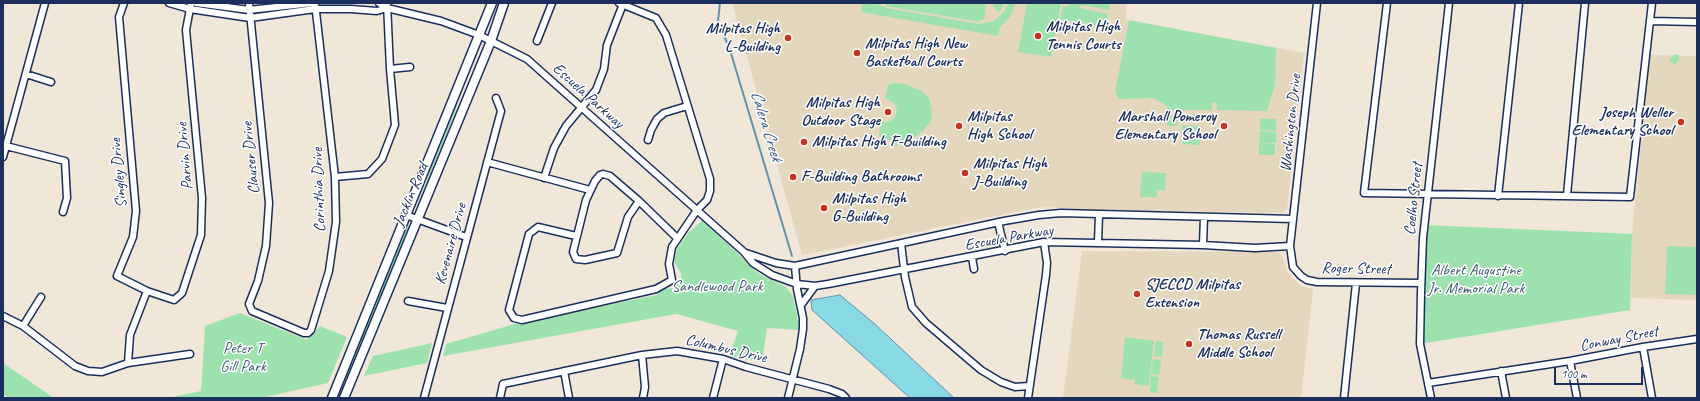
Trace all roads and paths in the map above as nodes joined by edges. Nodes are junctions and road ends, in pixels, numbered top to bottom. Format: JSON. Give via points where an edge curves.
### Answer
{"nodes":[{"id":1,"x":44,"y":3,"type":"edge"},
{"id":2,"x":124,"y":3,"type":"edge"},
{"id":3,"x":169,"y":3,"type":"edge"},
{"id":4,"x":196,"y":3,"type":"edge"},
{"id":5,"x":379,"y":3,"type":"edge"},
{"id":6,"x":492,"y":3,"type":"edge"},
{"id":7,"x":504,"y":3,"type":"edge"},
{"id":8,"x":552,"y":3,"type":"edge"},
{"id":9,"x":1317,"y":3,"type":"edge"},
{"id":10,"x":1387,"y":3,"type":"edge"},
{"id":11,"x":1449,"y":3,"type":"edge"},
{"id":12,"x":1519,"y":3,"type":"edge"},
{"id":13,"x":1585,"y":3,"type":"edge"},
{"id":14,"x":1652,"y":3,"type":"edge"},
{"id":15,"x":621,"y":4,"type":"edge"},
{"id":16,"x":314,"y":5,"type":"edge"},
{"id":17,"x":387,"y":5,"type":"edge"},
{"id":18,"x":191,"y":6,"type":"edge"},
{"id":19,"x":249,"y":6,"type":"edge"},
{"id":20,"x":250,"y":18,"type":"junction"},
{"id":21,"x":1650,"y":21,"type":"junction"},
{"id":22,"x":1697,"y":22,"type":"edge"},
{"id":23,"x":479,"y":35,"type":"junction"},
{"id":24,"x":491,"y":41,"type":"junction"},
{"id":25,"x":537,"y":41,"type":"dead end"},
{"id":26,"x":410,"y":67,"type":"dead end"},
{"id":27,"x":390,"y":69,"type":"junction"},
{"id":28,"x":26,"y":74,"type":"junction"},
{"id":29,"x":51,"y":82,"type":"dead end"},
{"id":30,"x":496,"y":98,"type":"dead end"},
{"id":31,"x":687,"y":106,"type":"junction"},
{"id":32,"x":580,"y":108,"type":"junction"},
{"id":33,"x":648,"y":140,"type":"dead end"},
{"id":34,"x":6,"y":146,"type":"junction"},
{"id":35,"x":3,"y":157,"type":"edge"},
{"id":36,"x":487,"y":162,"type":"junction"},
{"id":37,"x":335,"y":177,"type":"junction"},
{"id":38,"x":544,"y":178,"type":"junction"},
{"id":39,"x":590,"y":190,"type":"junction"},
{"id":40,"x":1428,"y":195,"type":"junction"},
{"id":41,"x":1567,"y":195,"type":"junction"},
{"id":42,"x":1498,"y":196,"type":"junction"},
{"id":43,"x":638,"y":201,"type":"junction"},
{"id":44,"x":697,"y":210,"type":"junction"},
{"id":45,"x":63,"y":212,"type":"dead end"},
{"id":46,"x":406,"y":215,"type":"junction"},
{"id":47,"x":1099,"y":215,"type":"junction"},
{"id":48,"x":1204,"y":217,"type":"junction"},
{"id":49,"x":416,"y":218,"type":"junction"},
{"id":50,"x":1293,"y":219,"type":"junction"},
{"id":51,"x":998,"y":222,"type":"junction"},
{"id":52,"x":576,"y":236,"type":"junction"},
{"id":53,"x":466,"y":237,"type":"junction"},
{"id":54,"x":678,"y":238,"type":"junction"},
{"id":55,"x":901,"y":242,"type":"junction"},
{"id":56,"x":1044,"y":242,"type":"junction"},
{"id":57,"x":1098,"y":242,"type":"junction"},
{"id":58,"x":1203,"y":245,"type":"junction"},
{"id":59,"x":1290,"y":246,"type":"junction"},
{"id":60,"x":1005,"y":251,"type":"junction"},
{"id":61,"x":744,"y":252,"type":"junction"},
{"id":62,"x":972,"y":257,"type":"junction"},
{"id":63,"x":795,"y":266,"type":"junction"},
{"id":64,"x":974,"y":269,"type":"dead end"},
{"id":65,"x":905,"y":270,"type":"junction"},
{"id":66,"x":1356,"y":283,"type":"junction"},
{"id":67,"x":1421,"y":283,"type":"junction"},
{"id":68,"x":797,"y":284,"type":"junction"},
{"id":69,"x":815,"y":286,"type":"junction"},
{"id":70,"x":147,"y":291,"type":"junction"},
{"id":71,"x":41,"y":297,"type":"dead end"},
{"id":72,"x":174,"y":300,"type":"joint"},
{"id":73,"x":408,"y":301,"type":"dead end"},
{"id":74,"x":801,"y":305,"type":"junction"},
{"id":75,"x":250,"y":308,"type":"joint"},
{"id":76,"x":447,"y":308,"type":"junction"},
{"id":77,"x":3,"y":316,"type":"edge"},
{"id":78,"x":23,"y":326,"type":"junction"},
{"id":79,"x":1697,"y":339,"type":"edge"},
{"id":80,"x":1643,"y":347,"type":"junction"},
{"id":81,"x":190,"y":354,"type":"dead end"},
{"id":82,"x":642,"y":355,"type":"junction"},
{"id":83,"x":723,"y":359,"type":"junction"},
{"id":84,"x":1570,"y":361,"type":"junction"},
{"id":85,"x":128,"y":363,"type":"junction"},
{"id":86,"x":564,"y":371,"type":"junction"},
{"id":87,"x":1501,"y":371,"type":"junction"},
{"id":88,"x":792,"y":379,"type":"junction"},
{"id":89,"x":1428,"y":383,"type":"junction"},
{"id":90,"x":1029,"y":386,"type":"junction"},
{"id":91,"x":332,"y":398,"type":"edge"},
{"id":92,"x":344,"y":398,"type":"edge"},
{"id":93,"x":424,"y":398,"type":"edge"},
{"id":94,"x":500,"y":398,"type":"edge"},
{"id":95,"x":569,"y":398,"type":"edge"},
{"id":96,"x":644,"y":398,"type":"edge"},
{"id":97,"x":713,"y":398,"type":"edge"},
{"id":98,"x":788,"y":398,"type":"edge"},
{"id":99,"x":846,"y":398,"type":"edge"},
{"id":100,"x":1028,"y":398,"type":"edge"},
{"id":101,"x":1344,"y":398,"type":"edge"},
{"id":102,"x":1431,"y":398,"type":"edge"},
{"id":103,"x":1506,"y":398,"type":"edge"},
{"id":104,"x":1577,"y":398,"type":"edge"},
{"id":105,"x":1652,"y":398,"type":"edge"}],
"edges":[{"from":1,"to":28,"type":"street"},
{"from":2,"to":70,"type":"street","name":"Singley Drive","via":[[119,17],[136,211],[133,237],[117,276]]},
{"from":3,"to":18,"type":"street","name":"Escuela Parkway"},
{"from":4,"to":19,"type":"street","name":"Escuela Parkway"},
{"from":5,"to":17,"type":"street","name":"Escuela Parkway"},
{"from":6,"to":23,"type":"main road","name":"Jacklin Road"},
{"from":7,"to":24,"type":"main road","name":"Jacklin Road"},
{"from":8,"to":25,"type":"street"},
{"from":9,"to":50,"type":"street","name":"Washington Drive"},
{"from":10,"to":40,"type":"street","via":[[1364,193]]},
{"from":11,"to":40,"type":"street","name":"Coelho Street"},
{"from":12,"to":42,"type":"street"},
{"from":13,"to":41,"type":"street"},
{"from":14,"to":21,"type":"street"},
{"from":15,"to":31,"type":"street","via":[[656,18],[666,35]]},
{"from":15,"to":32,"type":"street","via":[[596,90]]},
{"from":16,"to":17,"type":"street","name":"Escuela Parkway","via":[[377,11]]},
{"from":16,"to":19,"type":"street","name":"Escuela Parkway"},
{"from":16,"to":20,"type":"street","name":"Escuela Parkway"},
{"from":16,"to":37,"type":"street","name":"Corinthia Drive"},
{"from":17,"to":23,"type":"street","name":"Escuela Parkway"},
{"from":17,"to":27,"type":"street"},
{"from":18,"to":20,"type":"street","name":"Escuela Parkway"},
{"from":18,"to":72,"type":"street","name":"Parvin Drive","via":[[186,30],[202,198],[201,235],[182,293]]},
{"from":19,"to":20,"type":"street","name":"Clauser Drive"},
{"from":20,"to":75,"type":"street","name":"Clauser Drive","via":[[269,203],[266,246]]},
{"from":21,"to":22,"type":"street"},
{"from":21,"to":41,"type":"street","via":[[1630,197]]},
{"from":23,"to":24,"type":"street","name":"Escuela Parkway"},
{"from":23,"to":46,"type":"main road","name":"Jacklin Road"},
{"from":24,"to":32,"type":"street","name":"Escuela Parkway","via":[[527,59]]},
{"from":24,"to":49,"type":"main road","name":"Jacklin Road"},
{"from":26,"to":27,"type":"street"},
{"from":27,"to":37,"type":"street","via":[[395,125],[382,159],[368,174]]},
{"from":28,"to":29,"type":"street"},
{"from":28,"to":34,"type":"street"},
{"from":30,"to":36,"type":"street","name":"Kevenaire Drive","via":[[501,111]]},
{"from":31,"to":33,"type":"street","via":[[664,113],[657,119]]},
{"from":31,"to":44,"type":"street","via":[[710,179],[707,200]]},
{"from":32,"to":38,"type":"street","via":[[554,148]]},
{"from":32,"to":44,"type":"street","name":"Escuela Parkway"},
{"from":34,"to":35,"type":"street"},
{"from":34,"to":45,"type":"street","via":[[65,161],[67,198]]},
{"from":36,"to":38,"type":"street"},
{"from":36,"to":53,"type":"street","name":"Kevenaire Drive"},
{"from":37,"to":75,"type":"street","name":"Corinthia Drive","via":[[336,222],[329,271],[312,330],[304,333]]},
{"from":38,"to":39,"type":"street"},
{"from":39,"to":43,"type":"street","via":[[600,175],[607,174]]},
{"from":39,"to":52,"type":"street"},
{"from":40,"to":42,"type":"street"},
{"from":40,"to":67,"type":"street","name":"Coelho Street"},
{"from":41,"to":42,"type":"street"},
{"from":43,"to":52,"type":"street","via":[[628,217],[617,253],[585,260],[576,259],[572,252]]},
{"from":43,"to":54,"type":"street"},
{"from":44,"to":54,"type":"street"},
{"from":44,"to":61,"type":"street","name":"Escuela Parkway"},
{"from":46,"to":49,"type":"street"},
{"from":46,"to":91,"type":"main road","name":"Jacklin Road"},
{"from":47,"to":48,"type":"street","name":"Escuela Parkway"},
{"from":47,"to":51,"type":"street","name":"Escuela Parkway","via":[[1061,213]]},
{"from":47,"to":57,"type":"street"},
{"from":48,"to":50,"type":"street","name":"Escuela Parkway"},
{"from":48,"to":58,"type":"street"},
{"from":49,"to":53,"type":"street"},
{"from":49,"to":92,"type":"main road","name":"Jacklin Road"},
{"from":50,"to":59,"type":"street","name":"Washington Drive"},
{"from":51,"to":55,"type":"street","name":"Escuela Parkway"},
{"from":51,"to":60,"type":"street"},
{"from":52,"to":54,"type":"street","via":[[538,227],[529,234],[509,310],[514,318],[522,320],[656,289],[672,280],[669,264],[672,247]]},
{"from":53,"to":76,"type":"street","name":"Kevenaire Drive"},
{"from":55,"to":63,"type":"street","name":"Escuela Parkway"},
{"from":55,"to":65,"type":"street"},
{"from":56,"to":57,"type":"street","name":"Escuela Parkway"},
{"from":56,"to":60,"type":"street","name":"Escuela Parkway"},
{"from":56,"to":90,"type":"street","via":[[1046,275]]},
{"from":57,"to":58,"type":"street","name":"Escuela Parkway"},
{"from":58,"to":59,"type":"street","name":"Escuela Parkway","via":[[1255,248]]},
{"from":59,"to":66,"type":"street","name":"Roger Street","via":[[1294,267],[1305,279],[1317,282]]},
{"from":60,"to":62,"type":"street","name":"Escuela Parkway"},
{"from":61,"to":63,"type":"street","name":"Escuela Parkway","via":[[776,263]]},
{"from":61,"to":68,"type":"street","name":"Escuela Parkway","via":[[758,267]]},
{"from":62,"to":64,"type":"street"},
{"from":62,"to":65,"type":"street","name":"Escuela Parkway"},
{"from":63,"to":68,"type":"street"},
{"from":65,"to":69,"type":"street","name":"Escuela Parkway"},
{"from":65,"to":90,"type":"street","via":[[912,307],[926,323],[981,370],[1015,387]]},
{"from":66,"to":67,"type":"street","name":"Roger Street"},
{"from":66,"to":101,"type":"street"},
{"from":67,"to":89,"type":"street","name":"Coelho Street","via":[[1420,344]]},
{"from":68,"to":69,"type":"street","name":"Escuela Parkway"},
{"from":68,"to":74,"type":"street"},
{"from":69,"to":74,"type":"street"},
{"from":70,"to":72,"type":"street","name":"Singley Drive"},
{"from":70,"to":85,"type":"street","via":[[130,336]]},
{"from":71,"to":78,"type":"street"},
{"from":73,"to":76,"type":"street"},
{"from":74,"to":88,"type":"street","via":[[803,329]]},
{"from":76,"to":93,"type":"street","name":"Kevenaire Drive"},
{"from":77,"to":78,"type":"street"},
{"from":78,"to":85,"type":"street","via":[[75,366],[88,371],[102,372]]},
{"from":79,"to":80,"type":"street","name":"Conway Street"},
{"from":80,"to":84,"type":"street","name":"Conway Street"},
{"from":80,"to":105,"type":"street"},
{"from":81,"to":85,"type":"street"},
{"from":82,"to":83,"type":"street","name":"Columbus Drive","via":[[677,351]]},
{"from":82,"to":86,"type":"street","name":"Columbus Drive"},
{"from":82,"to":96,"type":"street"},
{"from":83,"to":88,"type":"street","name":"Columbus Drive"},
{"from":83,"to":97,"type":"street"},
{"from":84,"to":87,"type":"street","name":"Conway Street"},
{"from":84,"to":104,"type":"street"},
{"from":86,"to":94,"type":"street","name":"Columbus Drive","via":[[504,384]]},
{"from":86,"to":95,"type":"street"},
{"from":87,"to":89,"type":"street","name":"Conway Street"},
{"from":87,"to":103,"type":"street"},
{"from":88,"to":98,"type":"street"},
{"from":88,"to":99,"type":"street","name":"Columbus Drive","via":[[829,389]]},
{"from":89,"to":102,"type":"street","name":"Coelho Street"},
{"from":90,"to":100,"type":"street"}]}
